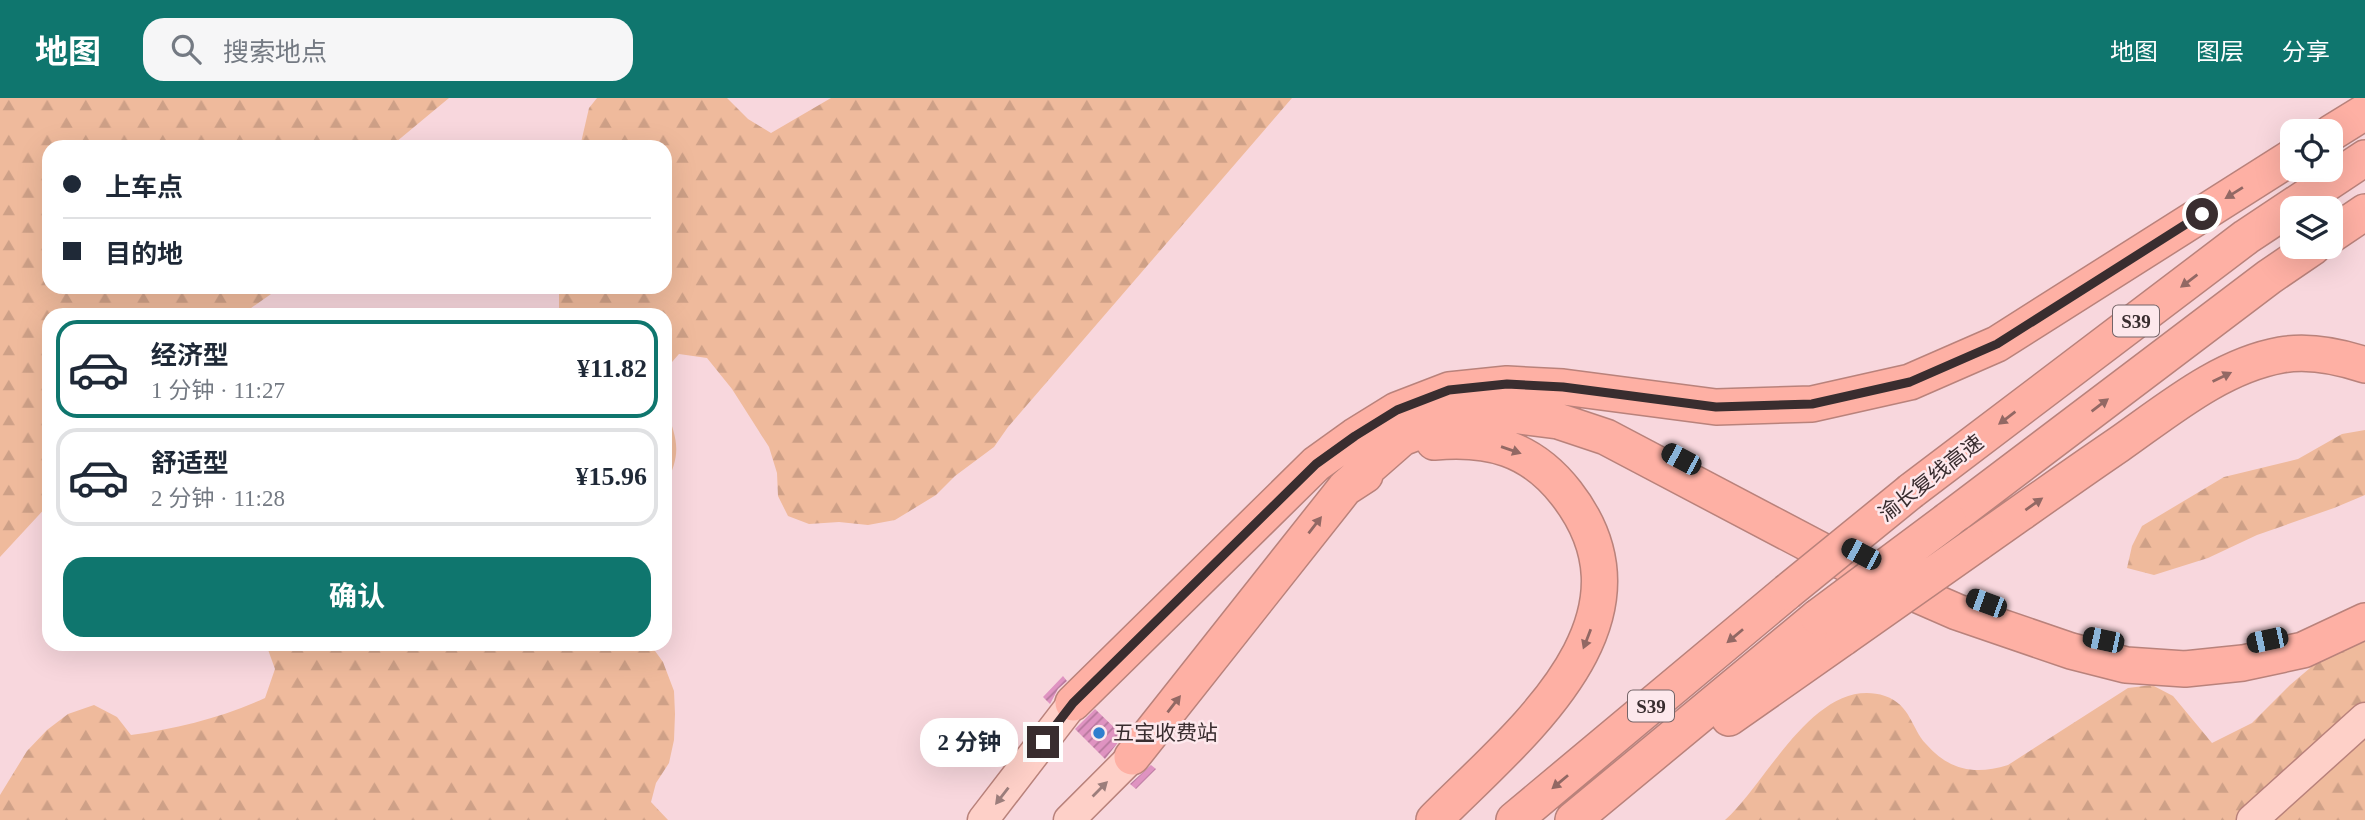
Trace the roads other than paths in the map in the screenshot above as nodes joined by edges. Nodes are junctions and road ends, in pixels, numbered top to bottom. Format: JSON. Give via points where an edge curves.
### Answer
{"nodes":[{"id":1,"x":2365,"y":112,"type":"edge"},
{"id":2,"x":2343,"y":126,"type":"edge"},
{"id":3,"x":2365,"y":158,"type":"edge"},
{"id":4,"x":2280,"y":165,"type":"edge"},
{"id":5,"x":2365,"y":212,"type":"edge"},
{"id":6,"x":2343,"y":227,"type":"edge"},
{"id":7,"x":2295,"y":259,"type":"edge"},
{"id":8,"x":2365,"y":365,"type":"edge"},
{"id":9,"x":1397,"y":410,"type":"junction"},
{"id":10,"x":1345,"y":488,"type":"junction"},
{"id":11,"x":2365,"y":600,"type":"edge"},
{"id":12,"x":2365,"y":621,"type":"edge"},
{"id":13,"x":1830,"y":627,"type":"junction"},
{"id":14,"x":1073,"y":703,"type":"joint"},
{"id":15,"x":2365,"y":718,"type":"edge"},
{"id":16,"x":1132,"y":757,"type":"joint"},
{"id":17,"x":983,"y":820,"type":"edge"},
{"id":18,"x":1069,"y":820,"type":"edge"},
{"id":19,"x":1434,"y":820,"type":"edge"},
{"id":20,"x":1514,"y":820,"type":"edge"},
{"id":21,"x":1573,"y":820,"type":"edge"},
{"id":22,"x":1583,"y":820,"type":"edge"},
{"id":23,"x":2252,"y":820,"type":"edge"}],
"edges":[{"from":1,"to":2,"type":"highway"},
{"from":3,"to":20,"type":"highway","name":"渝长复线高速","number":"S39","one_way":true,"bridge":true,"via":[[2246,237],[1912,491]]},
{"from":4,"to":9,"type":"highway","one_way":true,"via":[[1997,344],[1910,382],[1812,404],[1716,407],[1507,384],[1449,390]]},
{"from":5,"to":6,"type":"highway"},
{"from":13,"to":7,"type":"highway","name":"渝长复线高速","number":"S39","one_way":true,"bridge":true,"via":[[1948,520]]},
{"from":13,"to":8,"type":"highway","one_way":true,"bridge":true,"via":[[1978,543],[2194,391],[2252,363],[2282,355],[2313,353]]},
{"from":9,"to":11,"type":"highway","via":[[1506,398],[1562,405],[1613,423],[1861,554],[2076,635],[2130,646],[2181,652],[2241,646],[2294,634]]},
{"from":9,"to":14,"type":"highway","via":[[1316,464]]},
{"from":10,"to":12,"type":"highway","via":[[1402,438],[1454,418],[1505,414],[1558,421],[1606,437],[1847,564],[1957,612],[2126,665],[2185,669],[2244,663],[2303,650]]},
{"from":16,"to":10,"type":"highway","one_way":true},
{"from":10,"to":19,"type":"highway","one_way":true,"via":[[1405,451],[1429,442],[1487,441],[1522,453],[1553,477],[1591,533],[1600,594],[1583,652],[1569,676],[1525,727]]},
{"from":13,"to":21,"type":"highway","name":"渝长复线高速","number":"S39"},
{"from":13,"to":22,"type":"highway"},
{"from":14,"to":17,"type":"main road","one_way":true},
{"from":15,"to":23,"type":"main road"},
{"from":18,"to":16,"type":"main road","one_way":true}]}
